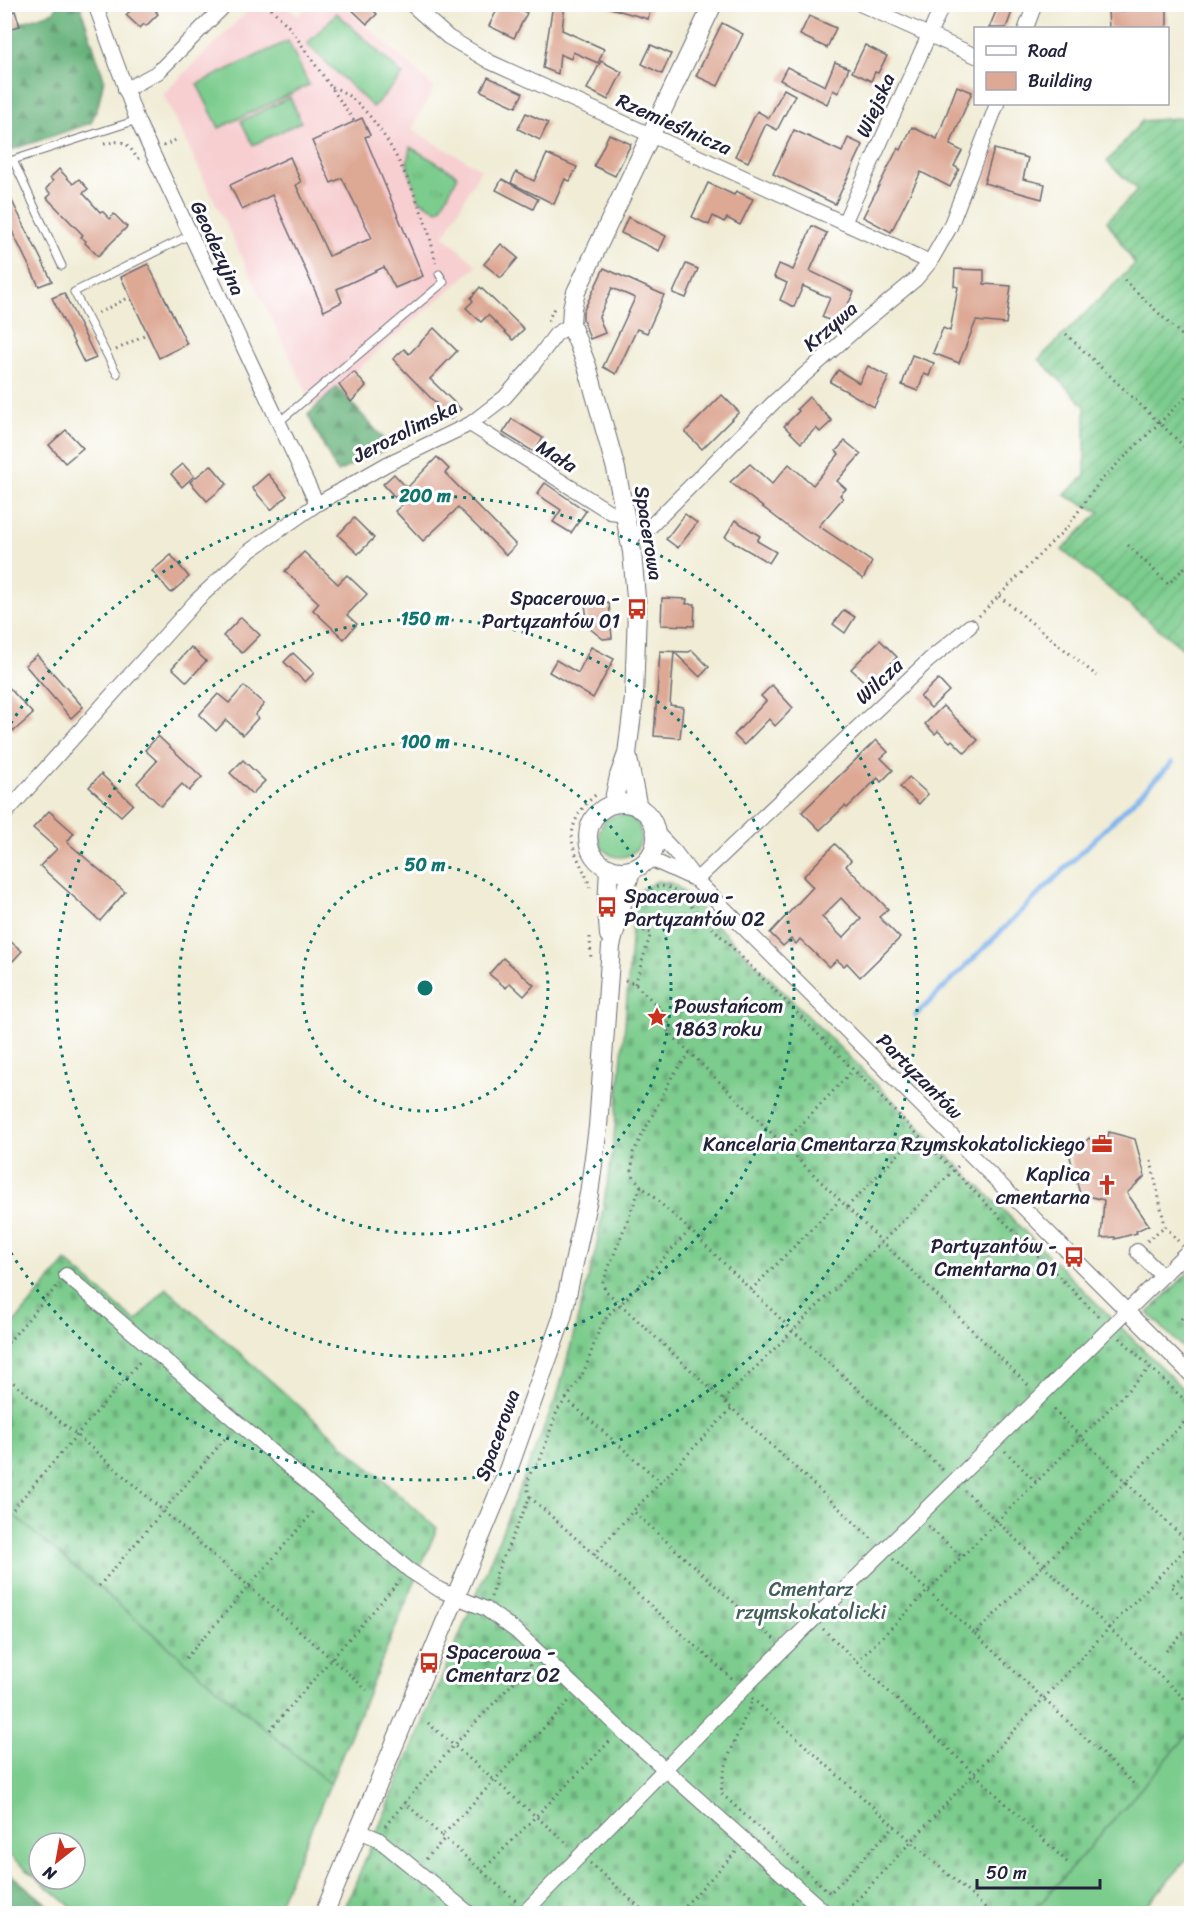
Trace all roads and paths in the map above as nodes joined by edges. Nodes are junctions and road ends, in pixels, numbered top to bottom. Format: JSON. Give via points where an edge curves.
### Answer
{"nodes":[{"id":1,"x":95,"y":4,"type":"edge"},
{"id":2,"x":226,"y":4,"type":"edge"},
{"id":3,"x":267,"y":4,"type":"edge"},
{"id":4,"x":411,"y":4,"type":"edge"},
{"id":5,"x":713,"y":4,"type":"edge"},
{"id":6,"x":860,"y":4,"type":"edge"},
{"id":7,"x":943,"y":4,"type":"edge"},
{"id":8,"x":1035,"y":4,"type":"edge"},
{"id":9,"x":1026,"y":27,"type":"edge"},
{"id":10,"x":928,"y":35,"type":"junction"},
{"id":11,"x":974,"y":56,"type":"edge"},
{"id":12,"x":332,"y":87,"type":"junction"},
{"id":13,"x":125,"y":90,"type":"junction"},
{"id":14,"x":997,"y":105,"type":"edge"},
{"id":15,"x":137,"y":120,"type":"junction"},
{"id":16,"x":355,"y":122,"type":"dead end"},
{"id":17,"x":651,"y":136,"type":"junction"},
{"id":18,"x":178,"y":139,"type":"dead end"},
{"id":19,"x":103,"y":145,"type":"dead end"},
{"id":20,"x":152,"y":152,"type":"junction"},
{"id":21,"x":844,"y":223,"type":"junction"},
{"id":22,"x":190,"y":235,"type":"junction"},
{"id":23,"x":930,"y":262,"type":"junction"},
{"id":24,"x":62,"y":266,"type":"dead end"},
{"id":25,"x":439,"y":274,"type":"joint"},
{"id":26,"x":1124,"y":280,"type":"dead end"},
{"id":27,"x":128,"y":298,"type":"dead end"},
{"id":28,"x":556,"y":304,"type":"dead end"},
{"id":29,"x":88,"y":318,"type":"junction"},
{"id":30,"x":546,"y":324,"type":"dead end"},
{"id":31,"x":571,"y":324,"type":"junction"},
{"id":32,"x":146,"y":334,"type":"dead end"},
{"id":33,"x":1066,"y":334,"type":"dead end"},
{"id":34,"x":1191,"y":345,"type":"edge"},
{"id":35,"x":106,"y":355,"type":"junction"},
{"id":36,"x":117,"y":374,"type":"dead end"},
{"id":37,"x":1191,"y":391,"type":"edge"},
{"id":38,"x":279,"y":422,"type":"junction"},
{"id":39,"x":1159,"y":423,"type":"junction"},
{"id":40,"x":470,"y":424,"type":"junction"},
{"id":41,"x":1191,"y":454,"type":"edge"},
{"id":42,"x":317,"y":504,"type":"junction"},
{"id":43,"x":625,"y":514,"type":"junction"},
{"id":44,"x":630,"y":536,"type":"junction"},
{"id":45,"x":1128,"y":545,"type":"dead end"},
{"id":46,"x":1191,"y":560,"type":"edge"},
{"id":47,"x":999,"y":596,"type":"junction"},
{"id":48,"x":970,"y":626,"type":"joint"},
{"id":49,"x":1097,"y":676,"type":"dead end"},
{"id":50,"x":627,"y":754,"type":"junction"},
{"id":51,"x":603,"y":788,"type":"dead end"},
{"id":52,"x":613,"y":804,"type":"junction"},
{"id":53,"x":638,"y":808,"type":"junction"},
{"id":54,"x":4,"y":815,"type":"edge"},
{"id":55,"x":655,"y":831,"type":"junction"},
{"id":56,"x":648,"y":858,"type":"junction"},
{"id":57,"x":609,"y":868,"type":"junction"},
{"id":58,"x":631,"y":870,"type":"junction"},
{"id":59,"x":696,"y":880,"type":"junction"},
{"id":60,"x":590,"y":890,"type":"dead end"},
{"id":61,"x":639,"y":902,"type":"dead end"},
{"id":62,"x":637,"y":917,"type":"dead end"},
{"id":63,"x":590,"y":930,"type":"dead end"},
{"id":64,"x":611,"y":946,"type":"junction"},
{"id":65,"x":592,"y":964,"type":"dead end"},
{"id":66,"x":629,"y":980,"type":"dead end"},
{"id":67,"x":635,"y":984,"type":"junction"},
{"id":68,"x":690,"y":1053,"type":"junction"},
{"id":69,"x":853,"y":1070,"type":"junction"},
{"id":70,"x":918,"y":1135,"type":"junction"},
{"id":71,"x":783,"y":1144,"type":"junction"},
{"id":72,"x":1151,"y":1161,"type":"dead end"},
{"id":73,"x":953,"y":1170,"type":"junction"},
{"id":74,"x":641,"y":1186,"type":"junction"},
{"id":75,"x":840,"y":1200,"type":"junction"},
{"id":76,"x":847,"y":1207,"type":"junction"},
{"id":77,"x":1164,"y":1226,"type":"junction"},
{"id":78,"x":690,"y":1230,"type":"junction"},
{"id":79,"x":882,"y":1241,"type":"junction"},
{"id":80,"x":1186,"y":1245,"type":"edge"},
{"id":81,"x":1140,"y":1248,"type":"joint"},
{"id":82,"x":66,"y":1275,"type":"joint"},
{"id":83,"x":1162,"y":1276,"type":"junction"},
{"id":84,"x":751,"y":1290,"type":"junction"},
{"id":85,"x":620,"y":1305,"type":"junction"},
{"id":86,"x":1191,"y":1308,"type":"edge"},
{"id":87,"x":1127,"y":1311,"type":"junction"},
{"id":88,"x":1181,"y":1319,"type":"dead end"},
{"id":89,"x":1109,"y":1328,"type":"junction"},
{"id":90,"x":792,"y":1330,"type":"junction"},
{"id":91,"x":4,"y":1347,"type":"edge"},
{"id":92,"x":151,"y":1349,"type":"junction"},
{"id":93,"x":1150,"y":1368,"type":"junction"},
{"id":94,"x":4,"y":1375,"type":"edge"},
{"id":95,"x":1191,"y":1376,"type":"edge"},
{"id":96,"x":1039,"y":1396,"type":"junction"},
{"id":97,"x":566,"y":1399,"type":"junction"},
{"id":98,"x":723,"y":1400,"type":"junction"},
{"id":99,"x":1191,"y":1407,"type":"edge"},
{"id":100,"x":732,"y":1408,"type":"junction"},
{"id":101,"x":1191,"y":1414,"type":"edge"},
{"id":102,"x":238,"y":1424,"type":"junction"},
{"id":103,"x":78,"y":1436,"type":"junction"},
{"id":104,"x":1080,"y":1436,"type":"junction"},
{"id":105,"x":994,"y":1441,"type":"junction"},
{"id":106,"x":954,"y":1481,"type":"junction"},
{"id":107,"x":661,"y":1482,"type":"junction"},
{"id":108,"x":1036,"y":1482,"type":"junction"},
{"id":109,"x":1126,"y":1482,"type":"junction"},
{"id":110,"x":530,"y":1497,"type":"junction"},
{"id":111,"x":325,"y":1498,"type":"junction"},
{"id":112,"x":13,"y":1509,"type":"dead end"},
{"id":113,"x":633,"y":1511,"type":"junction"},
{"id":114,"x":163,"y":1512,"type":"junction"},
{"id":115,"x":918,"y":1516,"type":"junction"},
{"id":116,"x":997,"y":1522,"type":"junction"},
{"id":117,"x":1191,"y":1544,"type":"edge"},
{"id":118,"x":883,"y":1550,"type":"junction"},
{"id":119,"x":594,"y":1555,"type":"junction"},
{"id":120,"x":962,"y":1557,"type":"junction"},
{"id":121,"x":1044,"y":1566,"type":"junction"},
{"id":122,"x":1191,"y":1567,"type":"edge"},
{"id":123,"x":409,"y":1570,"type":"junction"},
{"id":124,"x":99,"y":1586,"type":"dead end"},
{"id":125,"x":248,"y":1587,"type":"junction"},
{"id":126,"x":929,"y":1592,"type":"junction"},
{"id":127,"x":456,"y":1597,"type":"junction"},
{"id":128,"x":1191,"y":1606,"type":"edge"},
{"id":129,"x":486,"y":1609,"type":"junction"},
{"id":130,"x":813,"y":1620,"type":"junction"},
{"id":131,"x":1191,"y":1624,"type":"edge"},
{"id":132,"x":1110,"y":1628,"type":"junction"},
{"id":133,"x":975,"y":1634,"type":"junction"},
{"id":134,"x":784,"y":1648,"type":"junction"},
{"id":135,"x":1166,"y":1651,"type":"dead end"},
{"id":136,"x":541,"y":1654,"type":"junction"},
{"id":137,"x":186,"y":1658,"type":"dead end"},
{"id":138,"x":331,"y":1658,"type":"junction"},
{"id":139,"x":857,"y":1662,"type":"junction"},
{"id":140,"x":366,"y":1689,"type":"dead end"},
{"id":141,"x":580,"y":1690,"type":"junction"},
{"id":142,"x":748,"y":1693,"type":"junction"},
{"id":143,"x":1044,"y":1697,"type":"junction"},
{"id":144,"x":1191,"y":1706,"type":"edge"},
{"id":145,"x":428,"y":1723,"type":"dead end"},
{"id":146,"x":270,"y":1730,"type":"dead end"},
{"id":147,"x":621,"y":1730,"type":"junction"},
{"id":148,"x":454,"y":1745,"type":"junction"},
{"id":149,"x":664,"y":1768,"type":"junction"},
{"id":150,"x":975,"y":1774,"type":"junction"},
{"id":151,"x":494,"y":1780,"type":"junction"},
{"id":152,"x":1136,"y":1786,"type":"dead end"},
{"id":153,"x":404,"y":1802,"type":"junction"},
{"id":154,"x":536,"y":1816,"type":"junction"},
{"id":155,"x":895,"y":1825,"type":"junction"},
{"id":156,"x":359,"y":1831,"type":"junction"},
{"id":157,"x":444,"y":1837,"type":"junction"},
{"id":158,"x":378,"y":1839,"type":"junction"},
{"id":159,"x":912,"y":1840,"type":"junction"},
{"id":160,"x":746,"y":1841,"type":"junction"},
{"id":161,"x":580,"y":1854,"type":"junction"},
{"id":162,"x":1069,"y":1864,"type":"dead end"},
{"id":163,"x":417,"y":1870,"type":"junction"},
{"id":164,"x":482,"y":1871,"type":"junction"},
{"id":165,"x":525,"y":1912,"type":"edge"},
{"id":166,"x":324,"y":1914,"type":"edge"},
{"id":167,"x":470,"y":1914,"type":"edge"},
{"id":168,"x":647,"y":1914,"type":"edge"},
{"id":169,"x":677,"y":1914,"type":"edge"},
{"id":170,"x":827,"y":1914,"type":"edge"},
{"id":171,"x":844,"y":1914,"type":"edge"},
{"id":172,"x":992,"y":1914,"type":"edge"}],
"edges":[{"from":1,"to":13,"type":"street","name":"Geodezyjna"},
{"from":2,"to":13,"type":"street","via":[[158,72]]},
{"from":3,"to":12,"type":"path","via":[[290,28]]},
{"from":4,"to":17,"type":"street","name":"Rzemieślnicza","via":[[448,38],[490,62]]},
{"from":5,"to":17,"type":"street"},
{"from":6,"to":10,"type":"street"},
{"from":7,"to":10,"type":"street","name":"Wiejska"},
{"from":8,"to":9,"type":"street"},
{"from":10,"to":11,"type":"street"},
{"from":10,"to":21,"type":"street","name":"Wiejska"},
{"from":12,"to":16,"type":"path"},
{"from":12,"to":25,"type":"path","via":[[351,97],[390,144],[423,216]]},
{"from":13,"to":15,"type":"street","name":"Geodezyjna"},
{"from":14,"to":23,"type":"street","name":"Krzywa","via":[[950,227]]},
{"from":15,"to":20,"type":"street","name":"Geodezyjna"},
{"from":15,"to":24,"type":"lane","via":[[13,160]]},
{"from":17,"to":21,"type":"street","name":"Rzemieślnicza"},
{"from":17,"to":31,"type":"street","via":[[576,292]]},
{"from":18,"to":20,"type":"path"},
{"from":19,"to":20,"type":"path","via":[[124,143],[137,159]]},
{"from":20,"to":22,"type":"street","name":"Geodezyjna"},
{"from":21,"to":23,"type":"street","name":"Rzemieślnicza"},
{"from":22,"to":29,"type":"lane","via":[[74,292]]},
{"from":22,"to":38,"type":"street","name":"Geodezyjna"},
{"from":23,"to":44,"type":"street","name":"Krzywa","via":[[916,279],[775,401],[648,529]]},
{"from":25,"to":38,"type":"lane","via":[[444,282]]},
{"from":26,"to":34,"type":"path"},
{"from":27,"to":29,"type":"path"},
{"from":28,"to":30,"type":"path"},
{"from":29,"to":35,"type":"lane"},
{"from":31,"to":40,"type":"street","name":"Jerozolimska","via":[[556,334],[505,397]]},
{"from":31,"to":43,"type":"street","name":"Spacerowa","via":[[603,418]]},
{"from":32,"to":35,"type":"path"},
{"from":33,"to":39,"type":"path"},
{"from":35,"to":36,"type":"lane"},
{"from":37,"to":39,"type":"path"},
{"from":38,"to":42,"type":"street","name":"Geodezyjna"},
{"from":39,"to":41,"type":"path"},
{"from":39,"to":47,"type":"path","via":[[1100,482],[1068,526]]},
{"from":40,"to":42,"type":"street","name":"Jerozolimska","via":[[387,464]]},
{"from":40,"to":43,"type":"street","name":"Mała","via":[[610,512]]},
{"from":42,"to":54,"type":"street","name":"Jerozolimska","via":[[248,552],[197,600]]},
{"from":43,"to":44,"type":"street","name":"Spacerowa"},
{"from":44,"to":50,"type":"street","name":"Spacerowa","via":[[637,609],[634,698]]},
{"from":45,"to":46,"type":"path","via":[[1168,584]]},
{"from":47,"to":48,"type":"path"},
{"from":47,"to":49,"type":"path"},
{"from":48,"to":59,"type":"street","name":"Wilcza"},
{"from":50,"to":52,"type":"street","name":"Spacerowa"},
{"from":50,"to":53,"type":"street","name":"Spacerowa"},
{"from":51,"to":60,"type":"path","via":[[584,806],[573,830],[574,850]]},
{"from":52,"to":53,"type":"street"},
{"from":52,"to":57,"type":"street","via":[[596,815],[588,835],[593,855]]},
{"from":53,"to":55,"type":"street"},
{"from":55,"to":56,"type":"street"},
{"from":55,"to":59,"type":"street","name":"Partyzantów"},
{"from":56,"to":58,"type":"street"},
{"from":56,"to":59,"type":"street","name":"Partyzantów"},
{"from":57,"to":58,"type":"street"},
{"from":57,"to":64,"type":"street","name":"Spacerowa"},
{"from":58,"to":64,"type":"street","name":"Spacerowa"},
{"from":59,"to":87,"type":"street","name":"Partyzantów"},
{"from":61,"to":69,"type":"path","via":[[656,887],[664,885],[675,891]]},
{"from":62,"to":67,"type":"path","via":[[637,928],[651,933]]},
{"from":63,"to":65,"type":"path"},
{"from":64,"to":127,"type":"street","name":"Spacerowa","via":[[596,1138],[583,1227],[565,1306],[507,1473]]},
{"from":66,"to":67,"type":"path"},
{"from":67,"to":68,"type":"path","via":[[672,1020],[664,1027]]},
{"from":68,"to":71,"type":"path"},
{"from":68,"to":74,"type":"path","via":[[673,1075],[633,1153],[632,1171]]},
{"from":69,"to":70,"type":"path"},
{"from":69,"to":71,"type":"path"},
{"from":70,"to":73,"type":"path"},
{"from":70,"to":76,"type":"path"},
{"from":71,"to":75,"type":"path"},
{"from":72,"to":77,"type":"path"},
{"from":73,"to":79,"type":"path"},
{"from":73,"to":89,"type":"path"},
{"from":74,"to":78,"type":"path"},
{"from":74,"to":85,"type":"path","via":[[603,1282],[605,1290]]},
{"from":75,"to":76,"type":"path"},
{"from":75,"to":84,"type":"path"},
{"from":76,"to":79,"type":"path"},
{"from":77,"to":80,"type":"path"},
{"from":77,"to":81,"type":"path"},
{"from":78,"to":84,"type":"path"},
{"from":78,"to":85,"type":"path"},
{"from":79,"to":90,"type":"path"},
{"from":79,"to":96,"type":"path"},
{"from":80,"to":83,"type":"street"},
{"from":81,"to":83,"type":"street"},
{"from":82,"to":91,"type":"path"},
{"from":82,"to":92,"type":"street"},
{"from":83,"to":87,"type":"street"},
{"from":84,"to":90,"type":"path"},
{"from":85,"to":97,"type":"path","via":[[603,1322],[584,1371]]},
{"from":85,"to":98,"type":"path"},
{"from":86,"to":88,"type":"path"},
{"from":87,"to":89,"type":"street"},
{"from":87,"to":95,"type":"street","name":"Partyzantów"},
{"from":89,"to":93,"type":"path"},
{"from":89,"to":96,"type":"street"},
{"from":90,"to":98,"type":"path"},
{"from":90,"to":106,"type":"path"},
{"from":92,"to":102,"type":"street"},
{"from":92,"to":103,"type":"path"},
{"from":93,"to":99,"type":"path"},
{"from":93,"to":104,"type":"path"},
{"from":94,"to":103,"type":"path"},
{"from":96,"to":104,"type":"path"},
{"from":96,"to":105,"type":"street"},
{"from":97,"to":107,"type":"path"},
{"from":97,"to":110,"type":"path","via":[[557,1411],[539,1463],[529,1477]]},
{"from":98,"to":100,"type":"path"},
{"from":100,"to":107,"type":"path"},
{"from":100,"to":118,"type":"path"},
{"from":101,"to":109,"type":"path"},
{"from":102,"to":111,"type":"street"},
{"from":102,"to":114,"type":"path"},
{"from":103,"to":112,"type":"path"},
{"from":103,"to":114,"type":"path"},
{"from":104,"to":108,"type":"path"},
{"from":104,"to":109,"type":"path"},
{"from":105,"to":106,"type":"street"},
{"from":105,"to":108,"type":"path"},
{"from":106,"to":115,"type":"street"},
{"from":106,"to":116,"type":"path"},
{"from":107,"to":113,"type":"path"},
{"from":108,"to":116,"type":"path"},
{"from":109,"to":117,"type":"path"},
{"from":109,"to":121,"type":"path"},
{"from":110,"to":119,"type":"path"},
{"from":110,"to":129,"type":"path","via":[[496,1574]]},
{"from":111,"to":123,"type":"street"},
{"from":111,"to":125,"type":"path"},
{"from":113,"to":119,"type":"path"},
{"from":113,"to":134,"type":"path"},
{"from":114,"to":124,"type":"path"},
{"from":114,"to":125,"type":"path"},
{"from":115,"to":118,"type":"street"},
{"from":115,"to":120,"type":"path"},
{"from":116,"to":120,"type":"path"},
{"from":116,"to":121,"type":"path"},
{"from":117,"to":132,"type":"path"},
{"from":118,"to":126,"type":"path"},
{"from":118,"to":130,"type":"street"},
{"from":119,"to":142,"type":"path"},
{"from":120,"to":126,"type":"path"},
{"from":121,"to":132,"type":"path"},
{"from":121,"to":133,"type":"path"},
{"from":122,"to":128,"type":"path","via":[[1171,1586]]},
{"from":123,"to":127,"type":"street"},
{"from":123,"to":138,"type":"path"},
{"from":125,"to":137,"type":"path"},
{"from":125,"to":138,"type":"path"},
{"from":126,"to":133,"type":"path"},
{"from":126,"to":139,"type":"path"},
{"from":127,"to":129,"type":"street"},
{"from":127,"to":156,"type":"street","name":"Spacerowa"},
{"from":129,"to":136,"type":"street"},
{"from":130,"to":134,"type":"street"},
{"from":130,"to":139,"type":"path"},
{"from":131,"to":135,"type":"path"},
{"from":132,"to":143,"type":"path"},
{"from":132,"to":144,"type":"path"},
{"from":133,"to":143,"type":"path"},
{"from":134,"to":142,"type":"street"},
{"from":136,"to":141,"type":"street"},
{"from":136,"to":148,"type":"path"},
{"from":138,"to":140,"type":"path"},
{"from":138,"to":146,"type":"path"},
{"from":139,"to":150,"type":"path"},
{"from":141,"to":147,"type":"street"},
{"from":141,"to":151,"type":"path"},
{"from":142,"to":149,"type":"street"},
{"from":142,"to":155,"type":"path"},
{"from":142,"to":155,"type":"path","via":[[722,1794],[830,1893]]},
{"from":143,"to":150,"type":"path"},
{"from":143,"to":152,"type":"path"},
{"from":145,"to":148,"type":"path"},
{"from":147,"to":149,"type":"street"},
{"from":147,"to":154,"type":"path"},
{"from":148,"to":151,"type":"path"},
{"from":148,"to":153,"type":"path"},
{"from":149,"to":160,"type":"street"},
{"from":149,"to":161,"type":"street"},
{"from":150,"to":159,"type":"path"},
{"from":150,"to":162,"type":"path"},
{"from":151,"to":154,"type":"path"},
{"from":151,"to":157,"type":"path"},
{"from":153,"to":157,"type":"path"},
{"from":153,"to":158,"type":"path"},
{"from":154,"to":161,"type":"path"},
{"from":154,"to":164,"type":"path"},
{"from":155,"to":159,"type":"path"},
{"from":156,"to":158,"type":"street"},
{"from":156,"to":166,"type":"street","name":"Spacerowa"},
{"from":157,"to":163,"type":"path"},
{"from":157,"to":164,"type":"path"},
{"from":158,"to":163,"type":"street"},
{"from":159,"to":171,"type":"path"},
{"from":159,"to":172,"type":"path"},
{"from":160,"to":169,"type":"path"},
{"from":160,"to":170,"type":"street"},
{"from":161,"to":165,"type":"street"},
{"from":161,"to":168,"type":"path"},
{"from":163,"to":167,"type":"street"},
{"from":164,"to":165,"type":"path"}]}
